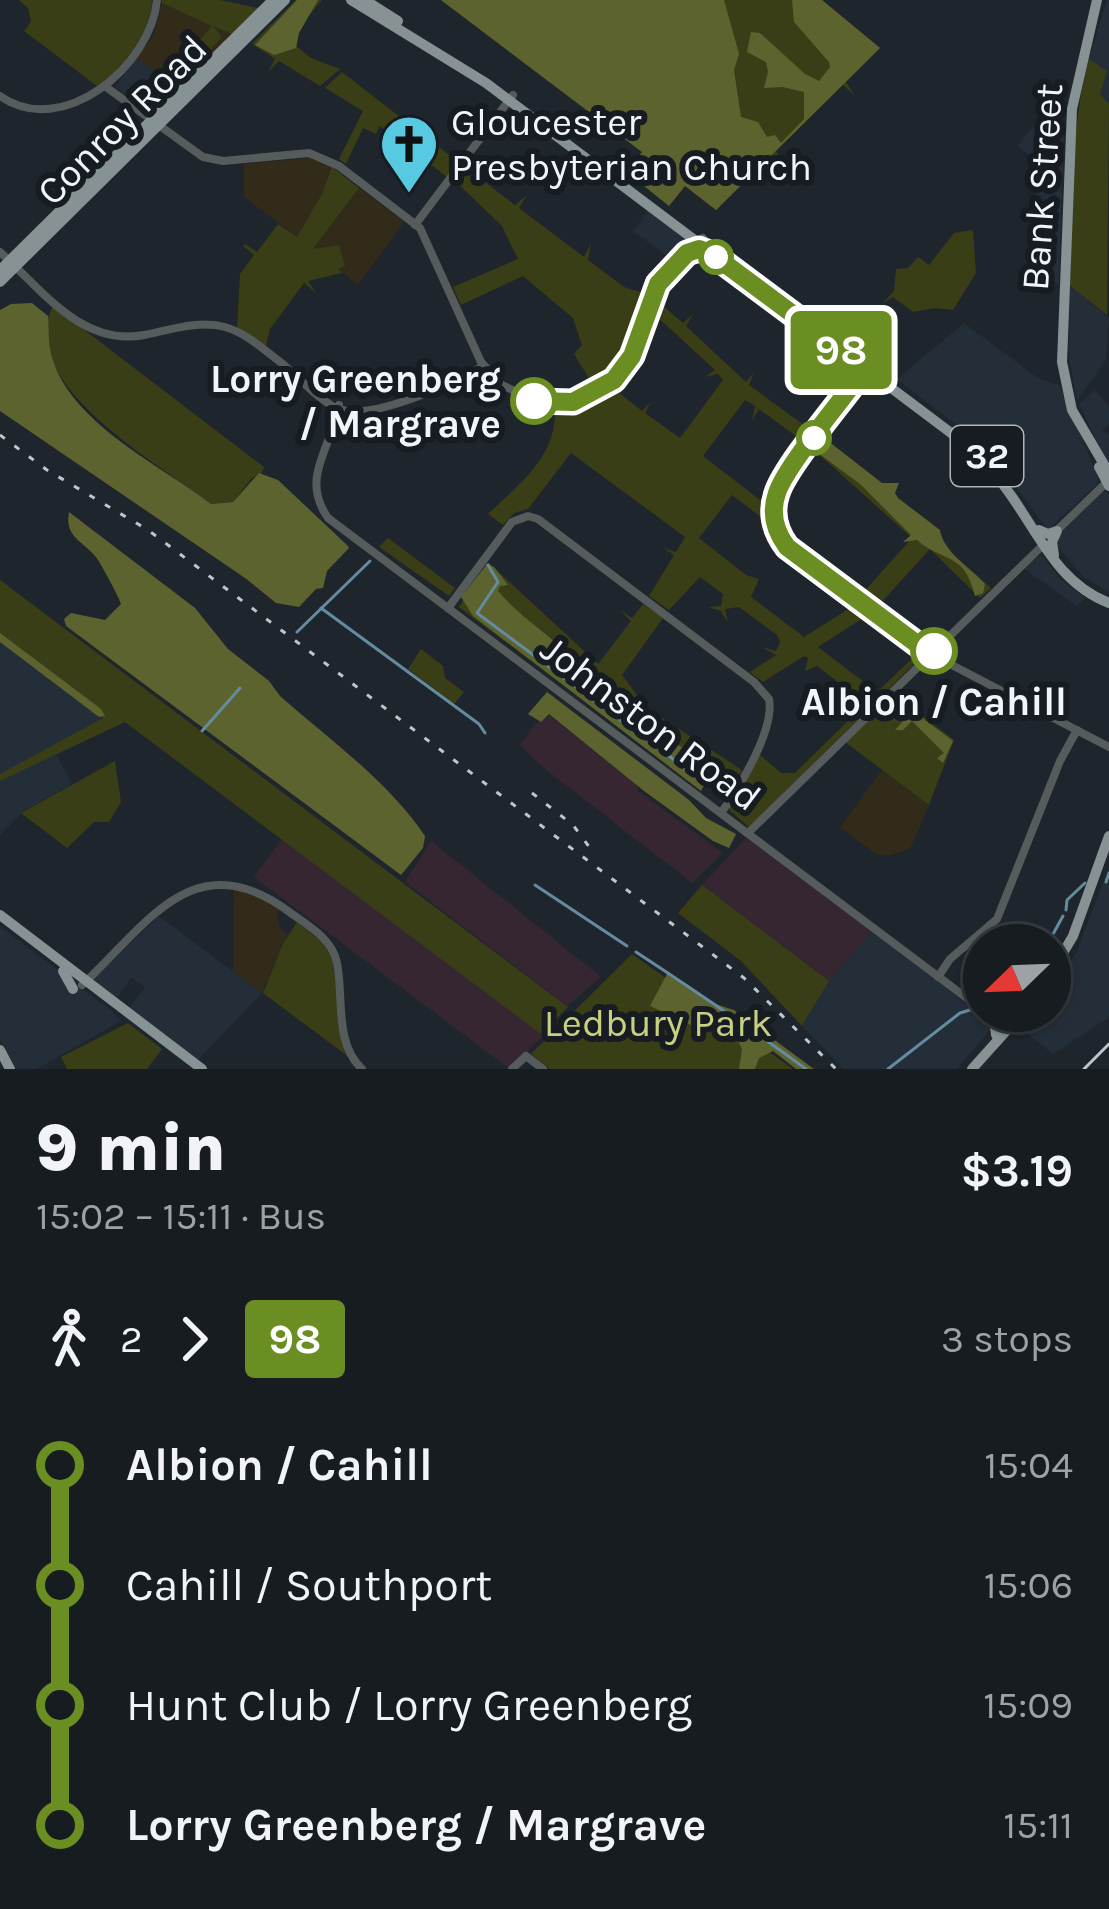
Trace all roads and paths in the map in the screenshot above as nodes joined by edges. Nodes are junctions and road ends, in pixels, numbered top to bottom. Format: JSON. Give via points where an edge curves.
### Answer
{"nodes":[{"id":1,"x":157,"y":0,"type":"edge"},
{"id":2,"x":273,"y":0,"type":"edge"},
{"id":3,"x":285,"y":0,"type":"edge"},
{"id":4,"x":351,"y":0,"type":"edge"},
{"id":5,"x":365,"y":0,"type":"edge"},
{"id":6,"x":1100,"y":0,"type":"edge"},
{"id":7,"x":106,"y":87,"type":"junction"},
{"id":8,"x":0,"y":96,"type":"edge"},
{"id":9,"x":511,"y":97,"type":"junction"},
{"id":10,"x":520,"y":109,"type":"junction"},
{"id":11,"x":500,"y":112,"type":"junction"},
{"id":12,"x":155,"y":124,"type":"junction"},
{"id":13,"x":415,"y":225,"type":"junction"},
{"id":14,"x":683,"y":231,"type":"junction"},
{"id":15,"x":700,"y":240,"type":"junction"},
{"id":16,"x":687,"y":253,"type":"junction"},
{"id":17,"x":712,"y":254,"type":"junction"},
{"id":18,"x":8,"y":260,"type":"edge"},
{"id":19,"x":0,"y":282,"type":"edge"},
{"id":20,"x":1063,"y":356,"type":"junction"},
{"id":21,"x":483,"y":365,"type":"junction"},
{"id":22,"x":867,"y":366,"type":"junction"},
{"id":23,"x":338,"y":407,"type":"junction"},
{"id":24,"x":1075,"y":414,"type":"junction"},
{"id":25,"x":1106,"y":479,"type":"edge"},
{"id":26,"x":1057,"y":531,"type":"junction"},
{"id":27,"x":1043,"y":545,"type":"junction"},
{"id":28,"x":1109,"y":601,"type":"edge"},
{"id":29,"x":448,"y":608,"type":"junction"},
{"id":30,"x":931,"y":654,"type":"junction"},
{"id":31,"x":1077,"y":730,"type":"junction"},
{"id":32,"x":1109,"y":747,"type":"edge"},
{"id":33,"x":721,"y":813,"type":"junction"},
{"id":34,"x":748,"y":833,"type":"junction"},
{"id":35,"x":1109,"y":836,"type":"edge"},
{"id":36,"x":1109,"y":852,"type":"edge"},
{"id":37,"x":1092,"y":889,"type":"junction"},
{"id":38,"x":0,"y":918,"type":"edge"},
{"id":39,"x":1071,"y":939,"type":"edge"},
{"id":40,"x":938,"y":977,"type":"junction"},
{"id":41,"x":80,"y":985,"type":"junction"},
{"id":42,"x":963,"y":997,"type":"edge"},
{"id":43,"x":996,"y":1032,"type":"edge"},
{"id":44,"x":1019,"y":1032,"type":"edge"},
{"id":45,"x":1019,"y":1037,"type":"dead end"},
{"id":46,"x":0,"y":1050,"type":"edge"},
{"id":47,"x":0,"y":1060,"type":"edge"},
{"id":48,"x":194,"y":1068,"type":"edge"},
{"id":49,"x":8,"y":1069,"type":"edge"},
{"id":50,"x":362,"y":1069,"type":"edge"},
{"id":51,"x":512,"y":1069,"type":"edge"},
{"id":52,"x":543,"y":1069,"type":"edge"},
{"id":53,"x":969,"y":1069,"type":"edge"}],
"edges":[{"from":1,"to":7,"type":"street","via":[[150,31]]},
{"from":2,"to":12,"type":"main road","name":"Conroy Road"},
{"from":3,"to":12,"type":"main road","name":"Conroy Road"},
{"from":4,"to":9,"type":"main road","number":"32"},
{"from":5,"to":9,"type":"main road","number":"32"},
{"from":6,"to":20,"type":"main road","name":"Bank Street","via":[[1071,125]]},
{"from":7,"to":8,"type":"street","via":[[40,112]]},
{"from":7,"to":12,"type":"street"},
{"from":9,"to":10,"type":"main road","number":"32"},
{"from":9,"to":11,"type":"street"},
{"from":9,"to":15,"type":"main road","number":"32"},
{"from":10,"to":11,"type":"main road"},
{"from":10,"to":14,"type":"main road","number":"32"},
{"from":11,"to":13,"type":"street"},
{"from":12,"to":13,"type":"street","via":[[216,160],[322,157]]},
{"from":12,"to":18,"type":"main road","name":"Conroy Road"},
{"from":13,"to":21,"type":"street"},
{"from":14,"to":15,"type":"main road","number":"32"},
{"from":14,"to":16,"type":"main road"},
{"from":15,"to":16,"type":"street"},
{"from":15,"to":17,"type":"main road","number":"32"},
{"from":15,"to":22,"type":"main road","number":"32"},
{"from":16,"to":17,"type":"main road"},
{"from":16,"to":21,"type":"street","via":[[653,293],[625,369],[596,393],[536,401]]},
{"from":17,"to":22,"type":"main road","number":"32"},
{"from":18,"to":19,"type":"main road","name":"Conroy Road"},
{"from":18,"to":23,"type":"street","via":[[92,330],[133,337],[205,324],[228,328]]},
{"from":20,"to":24,"type":"main road","name":"Bank Street"},
{"from":20,"to":24,"type":"main road","name":"Bank Street","via":[[1058,376]]},
{"from":21,"to":23,"type":"street","via":[[401,401]]},
{"from":22,"to":27,"type":"main road","number":"32","via":[[979,448],[1010,484]]},
{"from":22,"to":30,"type":"street","via":[[784,478],[773,516],[787,547]]},
{"from":23,"to":29,"type":"street","name":"Johnston Road","via":[[314,483],[324,512]]},
{"from":24,"to":25,"type":"main road","name":"Bank Street"},
{"from":25,"to":26,"type":"street"},
{"from":26,"to":27,"type":"main road"},
{"from":26,"to":27,"type":"main road"},
{"from":27,"to":28,"type":"main road","number":"32","via":[[1075,584]]},
{"from":27,"to":30,"type":"street"},
{"from":29,"to":33,"type":"street","name":"Johnston Road"},
{"from":29,"to":33,"type":"street","via":[[512,522],[538,519],[769,699],[770,718]]},
{"from":30,"to":31,"type":"street"},
{"from":30,"to":34,"type":"street"},
{"from":31,"to":32,"type":"street"},
{"from":31,"to":40,"type":"street","via":[[998,919]]},
{"from":33,"to":34,"type":"street","name":"Johnston Road"},
{"from":34,"to":40,"type":"street","name":"Johnston Road"},
{"from":35,"to":37,"type":"main road"},
{"from":36,"to":37,"type":"main road"},
{"from":37,"to":39,"type":"main road"},
{"from":38,"to":41,"type":"main road"},
{"from":38,"to":41,"type":"main road"},
{"from":40,"to":42,"type":"street","name":"Johnston Road"},
{"from":41,"to":48,"type":"main road"},
{"from":41,"to":50,"type":"street","via":[[179,895],[221,884],[252,889],[329,944],[347,1048]]},
{"from":43,"to":53,"type":"main road"},
{"from":44,"to":45,"type":"main road"},
{"from":46,"to":49,"type":"main road"},
{"from":47,"to":49,"type":"main road"},
{"from":51,"to":52,"type":"street","via":[[526,1056]]}]}
